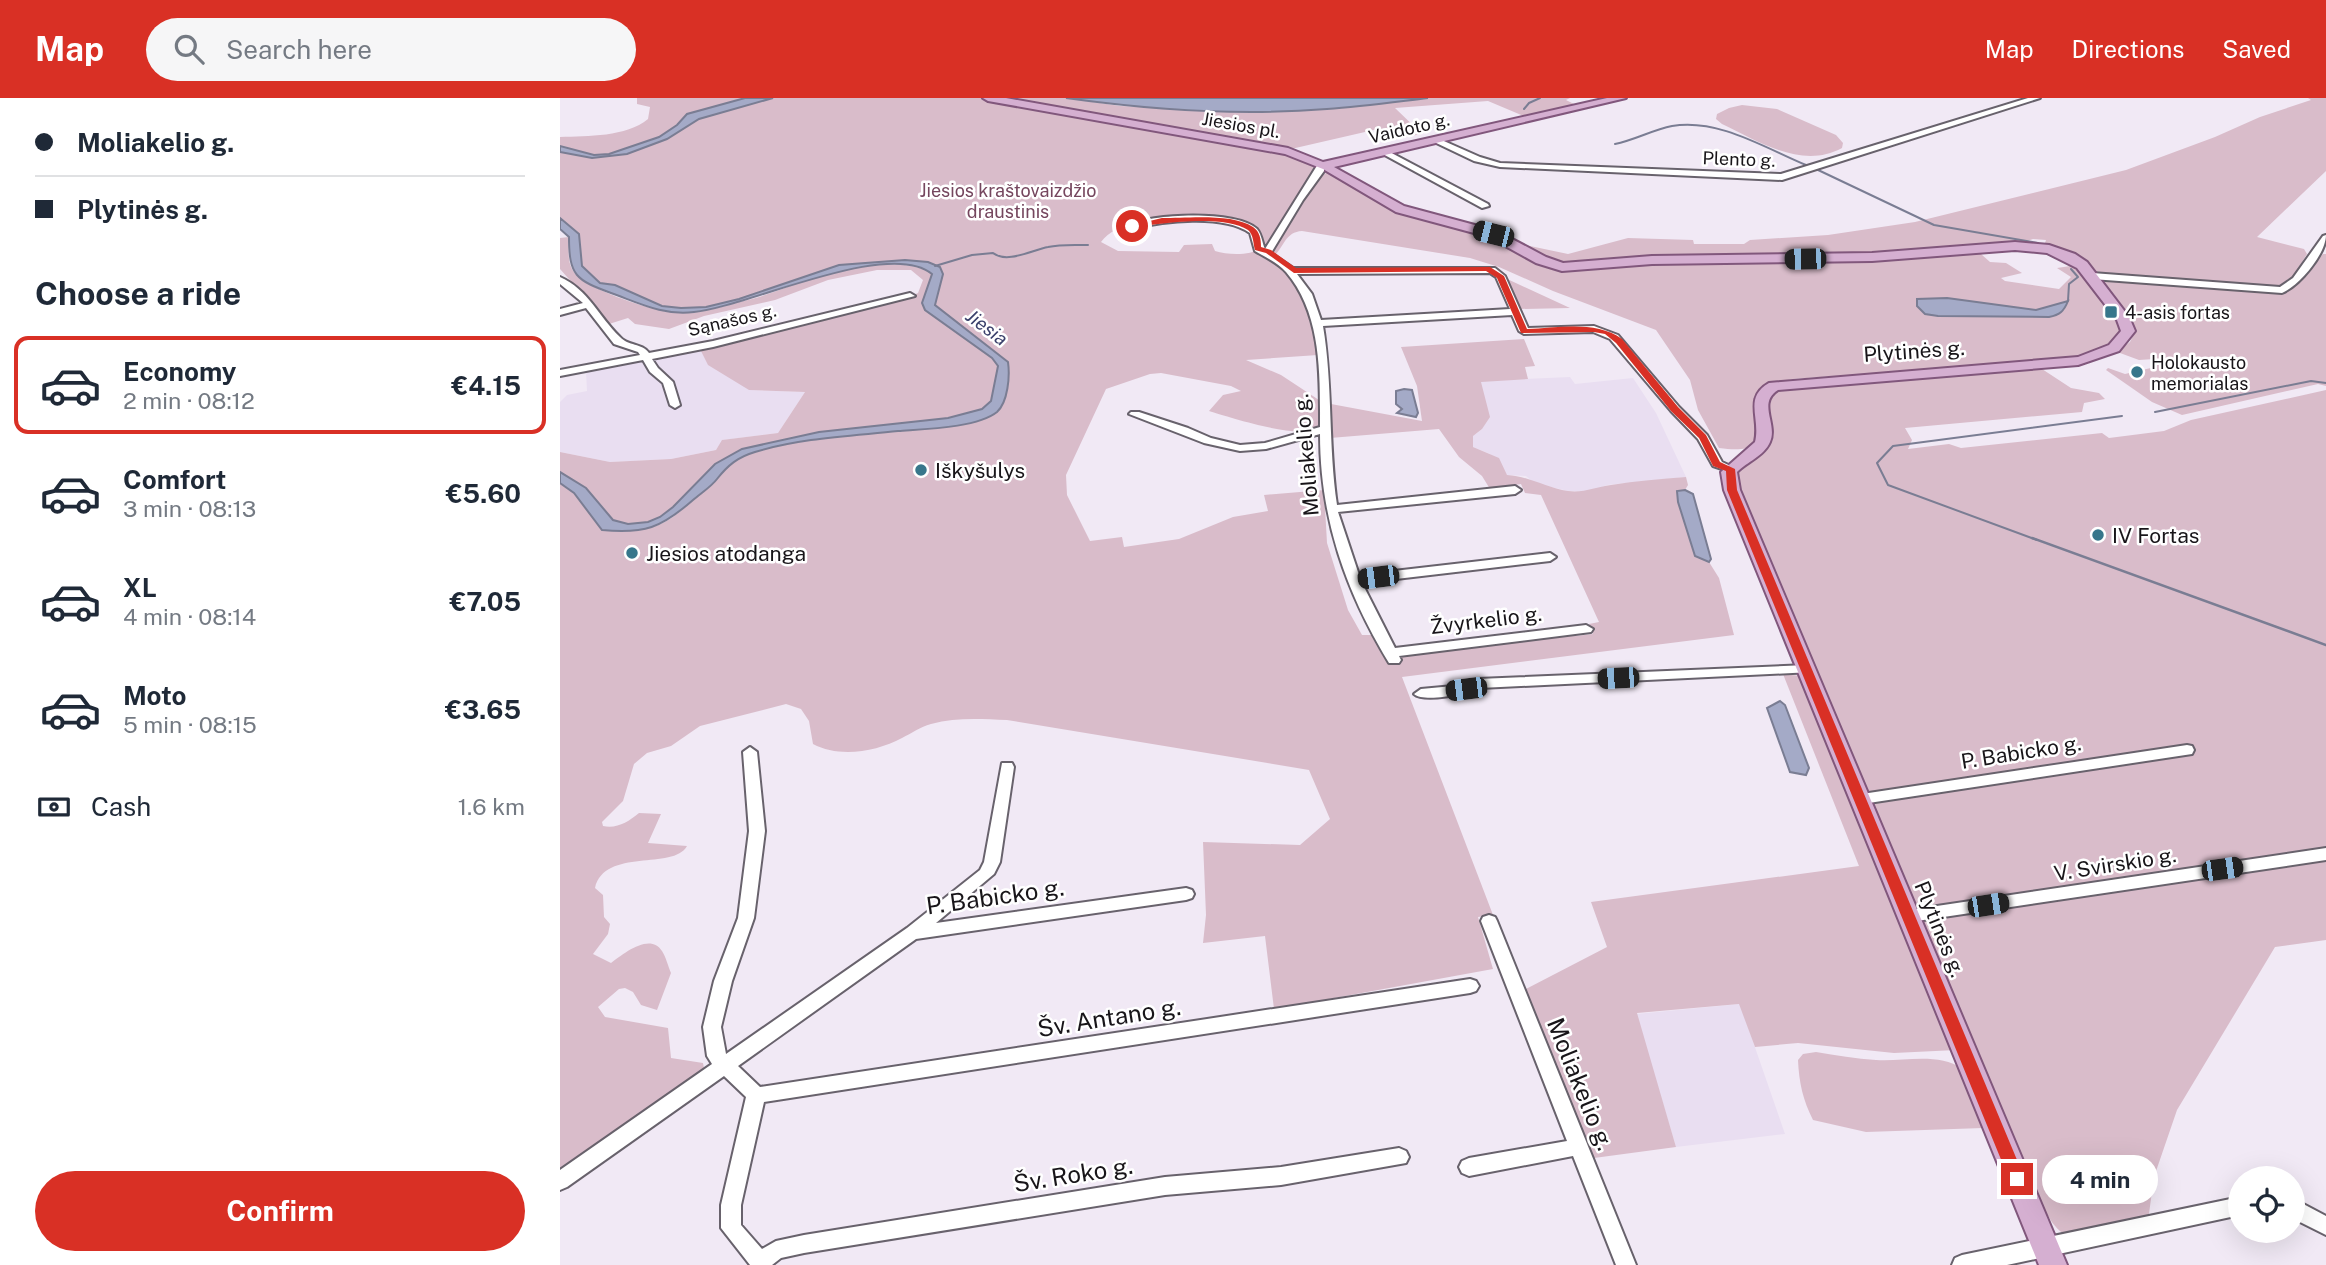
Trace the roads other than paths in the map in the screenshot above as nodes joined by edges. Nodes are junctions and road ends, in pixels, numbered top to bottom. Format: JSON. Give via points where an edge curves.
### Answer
{"nodes":[{"id":1,"x":988,"y":98,"type":"edge"},
{"id":2,"x":1621,"y":98,"type":"edge"},
{"id":3,"x":2036,"y":98,"type":"edge"},
{"id":4,"x":1434,"y":140,"type":"junction"},
{"id":5,"x":1384,"y":151,"type":"junction"},
{"id":6,"x":1323,"y":165,"type":"junction"},
{"id":7,"x":1485,"y":206,"type":"dead end"},
{"id":8,"x":1132,"y":226,"type":"dead end"},
{"id":9,"x":2326,"y":238,"type":"edge"},
{"id":10,"x":1268,"y":251,"type":"junction"},
{"id":11,"x":1294,"y":271,"type":"junction"},
{"id":12,"x":2092,"y":276,"type":"junction"},
{"id":13,"x":560,"y":280,"type":"edge"},
{"id":14,"x":910,"y":296,"type":"dead end"},
{"id":15,"x":587,"y":305,"type":"junction"},
{"id":16,"x":560,"y":312,"type":"edge"},
{"id":17,"x":1517,"y":312,"type":"junction"},
{"id":18,"x":1318,"y":323,"type":"junction"},
{"id":19,"x":646,"y":357,"type":"junction"},
{"id":20,"x":560,"y":373,"type":"edge"},
{"id":21,"x":675,"y":405,"type":"dead end"},
{"id":22,"x":1135,"y":414,"type":"dead end"},
{"id":23,"x":1325,"y":429,"type":"junction"},
{"id":24,"x":1731,"y":469,"type":"junction"},
{"id":25,"x":1515,"y":490,"type":"dead end"},
{"id":26,"x":1331,"y":509,"type":"junction"},
{"id":27,"x":1550,"y":558,"type":"dead end"},
{"id":28,"x":1353,"y":580,"type":"junction"},
{"id":29,"x":1586,"y":629,"type":"dead end"},
{"id":30,"x":1392,"y":657,"type":"joint"},
{"id":31,"x":1807,"y":669,"type":"junction"},
{"id":32,"x":1420,"y":694,"type":"dead end"},
{"id":33,"x":2187,"y":750,"type":"dead end"},
{"id":34,"x":750,"y":752,"type":"dead end"},
{"id":35,"x":1007,"y":766,"type":"dead end"},
{"id":36,"x":1862,"y":799,"type":"junction"},
{"id":37,"x":2326,"y":854,"type":"edge"},
{"id":38,"x":1186,"y":894,"type":"dead end"},
{"id":39,"x":1910,"y":916,"type":"junction"},
{"id":40,"x":1489,"y":920,"type":"dead end"},
{"id":41,"x":912,"y":933,"type":"junction"},
{"id":42,"x":1470,"y":986,"type":"dead end"},
{"id":43,"x":727,"y":1065,"type":"junction"},
{"id":44,"x":756,"y":1095,"type":"junction"},
{"id":45,"x":1578,"y":1147,"type":"junction"},
{"id":46,"x":1399,"y":1157,"type":"dead end"},
{"id":47,"x":1469,"y":1167,"type":"dead end"},
{"id":48,"x":560,"y":1181,"type":"edge"},
{"id":49,"x":2228,"y":1209,"type":"edge"},
{"id":50,"x":2305,"y":1214,"type":"edge"},
{"id":51,"x":2326,"y":1226,"type":"edge"},
{"id":52,"x":2049,"y":1256,"type":"edge"},
{"id":53,"x":760,"y":1264,"type":"edge"},
{"id":54,"x":1626,"y":1265,"type":"edge"},
{"id":55,"x":1962,"y":1265,"type":"edge"}],
"edges":[{"from":1,"to":6,"type":"main road","name":"Jiesios pl.","via":[[1268,147]]},
{"from":2,"to":4,"type":"main road","name":"Vaidoto g."},
{"from":3,"to":4,"type":"street","name":"Plento g.","via":[[1782,177],[1497,165]]},
{"from":4,"to":5,"type":"main road","name":"Vaidoto g."},
{"from":5,"to":6,"type":"main road","name":"Vaidoto g."},
{"from":5,"to":7,"type":"street"},
{"from":6,"to":10,"type":"street","via":[[1296,199]]},
{"from":6,"to":12,"type":"main road","name":"Plytinės g.","via":[[1400,209],[1493,234],[1562,267],[1652,260],[1872,257],[2026,246],[2070,257]]},
{"from":8,"to":10,"type":"street","name":"Moliakelio g.","via":[[1162,220],[1218,220],[1251,229],[1258,249]]},
{"from":9,"to":12,"type":"street","via":[[2296,280],[2283,290]]},
{"from":10,"to":11,"type":"street","name":"Moliakelio g."},
{"from":11,"to":17,"type":"street","via":[[1487,268],[1500,276]]},
{"from":11,"to":18,"type":"street","name":"Moliakelio g."},
{"from":12,"to":24,"type":"main road","name":"Plytinės g.","via":[[2127,326],[2124,341],[2098,356],[2067,363],[1774,386],[1759,401],[1763,442]]},
{"from":13,"to":15,"type":"street"},
{"from":14,"to":19,"type":"street","name":"Sąnašos g."},
{"from":15,"to":16,"type":"street"},
{"from":15,"to":19,"type":"street","via":[[618,342],[642,349]]},
{"from":17,"to":18,"type":"street"},
{"from":17,"to":24,"type":"street","via":[[1524,331],[1594,329],[1614,337],[1703,437],[1717,464]]},
{"from":18,"to":23,"type":"street","name":"Moliakelio g."},
{"from":19,"to":20,"type":"street","name":"Sąnašos g."},
{"from":19,"to":21,"type":"street","via":[[668,382]]},
{"from":22,"to":23,"type":"street","via":[[1240,448],[1266,446]]},
{"from":23,"to":26,"type":"street","name":"Moliakelio g."},
{"from":24,"to":31,"type":"main road","name":"Plytinės g.","via":[[1732,490]]},
{"from":25,"to":26,"type":"street"},
{"from":26,"to":28,"type":"street","name":"Moliakelio g."},
{"from":27,"to":28,"type":"street"},
{"from":28,"to":30,"type":"street","name":"Moliakelio g."},
{"from":29,"to":30,"type":"street","name":"Žvyrkelio g."},
{"from":31,"to":32,"type":"street","via":[[1478,684]]},
{"from":31,"to":36,"type":"main road","name":"Plytinės g."},
{"from":33,"to":36,"type":"street","name":"P. Babicko g."},
{"from":34,"to":43,"type":"street","via":[[757,831],[746,918],[712,1027],[716,1056]]},
{"from":35,"to":41,"type":"street","via":[[992,862],[986,874]]},
{"from":36,"to":39,"type":"main road","name":"Plytinės g."},
{"from":37,"to":39,"type":"street","name":"V. Svirskio g."},
{"from":38,"to":41,"type":"street","name":"P. Babicko g."},
{"from":39,"to":52,"type":"main road","name":"Plytinės g."},
{"from":40,"to":45,"type":"street","name":"Moliakelio g."},
{"from":41,"to":43,"type":"street","name":"P. Babicko g."},
{"from":42,"to":44,"type":"street","name":"Šv. Antano g."},
{"from":43,"to":44,"type":"street"},
{"from":43,"to":48,"type":"street","name":"P. Babicko g."},
{"from":44,"to":53,"type":"street","via":[[731,1205],[731,1228]]},
{"from":45,"to":47,"type":"street"},
{"from":45,"to":54,"type":"street","name":"Moliakelio g."},
{"from":46,"to":53,"type":"street","name":"Šv. Roko g.","via":[[1281,1176],[1165,1186],[804,1244],[776,1250]]},
{"from":49,"to":52,"type":"street"},
{"from":50,"to":51,"type":"street"},
{"from":52,"to":55,"type":"street"}]}
